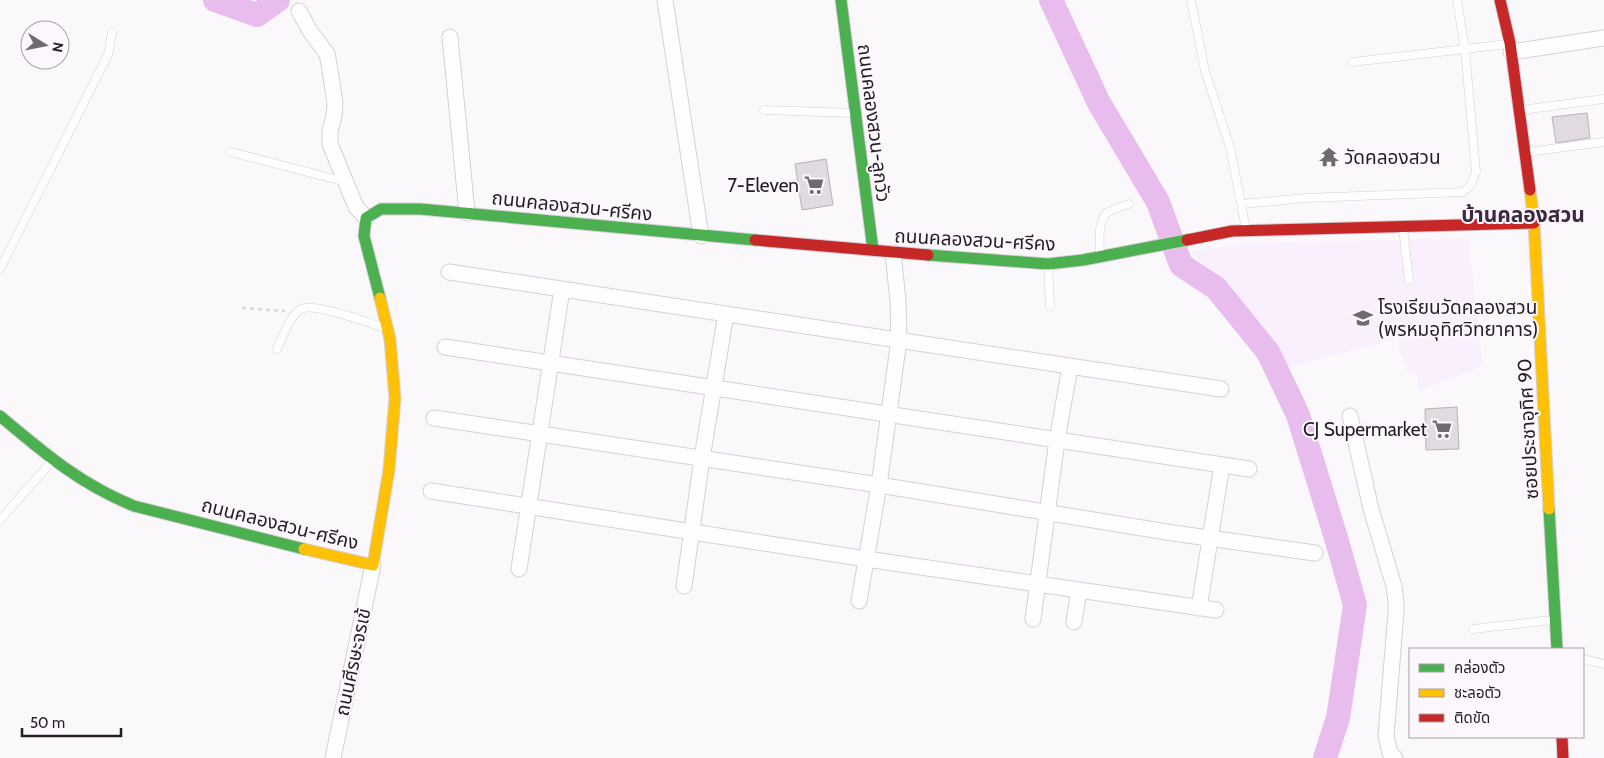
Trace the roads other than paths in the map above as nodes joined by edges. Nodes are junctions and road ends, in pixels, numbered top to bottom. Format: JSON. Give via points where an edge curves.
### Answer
{"nodes":[{"id":1,"x":666,"y":0,"type":"edge"},
{"id":2,"x":841,"y":0,"type":"edge"},
{"id":3,"x":1191,"y":0,"type":"edge"},
{"id":4,"x":1457,"y":0,"type":"edge"},
{"id":5,"x":1500,"y":0,"type":"edge"},
{"id":6,"x":299,"y":10,"type":"dead end"},
{"id":7,"x":112,"y":33,"type":"dead end"},
{"id":8,"x":450,"y":37,"type":"dead end"},
{"id":9,"x":1604,"y":38,"type":"edge"},
{"id":10,"x":1510,"y":48,"type":"junction"},
{"id":11,"x":1465,"y":49,"type":"junction"},
{"id":12,"x":1353,"y":62,"type":"dead end"},
{"id":13,"x":1604,"y":99,"type":"edge"},
{"id":14,"x":764,"y":110,"type":"dead end"},
{"id":15,"x":1519,"y":110,"type":"junction"},
{"id":16,"x":856,"y":113,"type":"junction"},
{"id":17,"x":1604,"y":142,"type":"edge"},
{"id":18,"x":231,"y":152,"type":"dead end"},
{"id":19,"x":1524,"y":152,"type":"junction"},
{"id":20,"x":346,"y":182,"type":"junction"},
{"id":21,"x":1129,"y":204,"type":"dead end"},
{"id":22,"x":1242,"y":204,"type":"junction"},
{"id":23,"x":467,"y":213,"type":"junction"},
{"id":24,"x":366,"y":218,"type":"junction"},
{"id":25,"x":1534,"y":223,"type":"junction"},
{"id":26,"x":1403,"y":227,"type":"junction"},
{"id":27,"x":1247,"y":230,"type":"junction"},
{"id":28,"x":701,"y":236,"type":"junction"},
{"id":29,"x":873,"y":250,"type":"junction"},
{"id":30,"x":894,"y":253,"type":"junction"},
{"id":31,"x":1100,"y":257,"type":"junction"},
{"id":32,"x":1048,"y":264,"type":"junction"},
{"id":33,"x":0,"y":269,"type":"edge"},
{"id":34,"x":449,"y":272,"type":"dead end"},
{"id":35,"x":1409,"y":280,"type":"dead end"},
{"id":36,"x":562,"y":289,"type":"junction"},
{"id":37,"x":1050,"y":306,"type":"dead end"},
{"id":38,"x":726,"y":314,"type":"junction"},
{"id":39,"x":387,"y":328,"type":"junction"},
{"id":40,"x":899,"y":340,"type":"junction"},
{"id":41,"x":445,"y":347,"type":"dead end"},
{"id":42,"x":277,"y":349,"type":"dead end"},
{"id":43,"x":550,"y":363,"type":"junction"},
{"id":44,"x":1070,"y":367,"type":"junction"},
{"id":45,"x":713,"y":388,"type":"junction"},
{"id":46,"x":1221,"y":389,"type":"dead end"},
{"id":47,"x":889,"y":414,"type":"junction"},
{"id":48,"x":0,"y":416,"type":"edge"},
{"id":49,"x":1350,"y":416,"type":"dead end"},
{"id":50,"x":434,"y":418,"type":"dead end"},
{"id":51,"x":540,"y":434,"type":"junction"},
{"id":52,"x":1058,"y":440,"type":"junction"},
{"id":53,"x":702,"y":458,"type":"junction"},
{"id":54,"x":53,"y":460,"type":"junction"},
{"id":55,"x":1222,"y":465,"type":"junction"},
{"id":56,"x":1249,"y":469,"type":"dead end"},
{"id":57,"x":879,"y":485,"type":"junction"},
{"id":58,"x":431,"y":491,"type":"dead end"},
{"id":59,"x":529,"y":506,"type":"junction"},
{"id":60,"x":1047,"y":512,"type":"junction"},
{"id":61,"x":0,"y":520,"type":"edge"},
{"id":62,"x":693,"y":532,"type":"junction"},
{"id":63,"x":1210,"y":538,"type":"junction"},
{"id":64,"x":1315,"y":553,"type":"dead end"},
{"id":65,"x":866,"y":559,"type":"junction"},
{"id":66,"x":373,"y":565,"type":"junction"},
{"id":67,"x":519,"y":569,"type":"dead end"},
{"id":68,"x":1037,"y":584,"type":"junction"},
{"id":69,"x":684,"y":586,"type":"dead end"},
{"id":70,"x":1079,"y":590,"type":"junction"},
{"id":71,"x":859,"y":601,"type":"dead end"},
{"id":72,"x":1199,"y":608,"type":"junction"},
{"id":73,"x":1216,"y":610,"type":"dead end"},
{"id":74,"x":1032,"y":619,"type":"dead end"},
{"id":75,"x":1555,"y":620,"type":"junction"},
{"id":76,"x":1074,"y":622,"type":"dead end"},
{"id":77,"x":1473,"y":629,"type":"dead end"},
{"id":78,"x":1557,"y":648,"type":"edge"},
{"id":79,"x":1584,"y":659,"type":"edge"},
{"id":80,"x":1604,"y":664,"type":"edge"},
{"id":81,"x":1560,"y":738,"type":"edge"},
{"id":82,"x":333,"y":758,"type":"edge"},
{"id":83,"x":1395,"y":758,"type":"edge"},
{"id":84,"x":1563,"y":758,"type":"edge"}],
"edges":[{"from":1,"to":28,"type":"street"},
{"from":2,"to":16,"type":"street","name":"ถนนคลองสวน-ลูกวัว"},
{"from":3,"to":22,"type":"lane","via":[[1205,71],[1230,147]]},
{"from":4,"to":11,"type":"lane"},
{"from":5,"to":10,"type":"street","name":"ซอยประชาอุทิศ 90"},
{"from":6,"to":20,"type":"street","via":[[310,32],[323,47],[329,64],[335,103],[330,144]]},
{"from":7,"to":33,"type":"lane","via":[[108,55]]},
{"from":8,"to":23,"type":"street"},
{"from":9,"to":10,"type":"street"},
{"from":10,"to":11,"type":"lane"},
{"from":10,"to":15,"type":"street","name":"ซอยประชาอุทิศ 90"},
{"from":11,"to":12,"type":"lane"},
{"from":11,"to":22,"type":"lane","via":[[1476,172],[1471,185],[1463,192],[1306,198]]},
{"from":13,"to":15,"type":"lane"},
{"from":14,"to":16,"type":"lane"},
{"from":15,"to":19,"type":"street","name":"ซอยประชาอุทิศ 90"},
{"from":16,"to":29,"type":"street","name":"ถนนคลองสวน-ลูกวัว"},
{"from":17,"to":19,"type":"lane"},
{"from":18,"to":20,"type":"lane"},
{"from":19,"to":25,"type":"street","name":"ซอยประชาอุทิศ 90"},
{"from":20,"to":24,"type":"street","via":[[356,207]]},
{"from":21,"to":31,"type":"lane","via":[[1107,213],[1104,218],[1100,229]]},
{"from":22,"to":27,"type":"lane"},
{"from":23,"to":24,"type":"street","name":"ถนนคลองสวน-ศรีคง","via":[[381,209]]},
{"from":23,"to":28,"type":"street","name":"ถนนคลองสวน-ศรีคง"},
{"from":24,"to":39,"type":"street","name":"ถนนคลองสวน-ศรีคง","via":[[366,248]]},
{"from":25,"to":26,"type":"street","name":"ถนนคลองสวน-ศรีคง"},
{"from":25,"to":75,"type":"street","name":"ซอยประชาอุทิศ 90"},
{"from":26,"to":27,"type":"street","name":"ถนนคลองสวน-ศรีคง"},
{"from":26,"to":35,"type":"lane"},
{"from":27,"to":31,"type":"street","name":"ถนนคลองสวน-ศรีคง"},
{"from":28,"to":29,"type":"street","name":"ถนนคลองสวน-ศรีคง"},
{"from":29,"to":30,"type":"street","name":"ถนนคลองสวน-ศรีคง"},
{"from":30,"to":32,"type":"street","name":"ถนนคลองสวน-ศรีคง"},
{"from":30,"to":40,"type":"street"},
{"from":31,"to":32,"type":"street","name":"ถนนคลองสวน-ศรีคง"},
{"from":32,"to":37,"type":"lane"},
{"from":34,"to":36,"type":"street"},
{"from":36,"to":38,"type":"street"},
{"from":36,"to":43,"type":"street"},
{"from":38,"to":40,"type":"street"},
{"from":38,"to":45,"type":"street"},
{"from":39,"to":42,"type":"lane","via":[[310,306],[301,309],[291,320]]},
{"from":39,"to":66,"type":"street","name":"ถนนคลองสวน-ศรีคง","via":[[395,398],[389,470]]},
{"from":40,"to":44,"type":"street"},
{"from":40,"to":47,"type":"street"},
{"from":41,"to":43,"type":"street"},
{"from":43,"to":45,"type":"street"},
{"from":43,"to":51,"type":"street"},
{"from":44,"to":46,"type":"street"},
{"from":44,"to":52,"type":"street"},
{"from":45,"to":47,"type":"street"},
{"from":45,"to":53,"type":"street"},
{"from":47,"to":52,"type":"street"},
{"from":47,"to":57,"type":"street"},
{"from":48,"to":54,"type":"street","name":"ถนนคลองสวน-ศรีคง"},
{"from":49,"to":83,"type":"street","via":[[1396,595],[1386,736],[1390,753]]},
{"from":50,"to":51,"type":"street"},
{"from":51,"to":53,"type":"street"},
{"from":51,"to":59,"type":"street"},
{"from":52,"to":55,"type":"street"},
{"from":52,"to":60,"type":"street"},
{"from":53,"to":57,"type":"street"},
{"from":53,"to":62,"type":"street"},
{"from":54,"to":61,"type":"lane"},
{"from":54,"to":66,"type":"street","name":"ถนนคลองสวน-ศรีคง","via":[[90,486],[134,506]]},
{"from":55,"to":56,"type":"street"},
{"from":55,"to":63,"type":"street"},
{"from":57,"to":60,"type":"street"},
{"from":57,"to":65,"type":"street"},
{"from":58,"to":59,"type":"street"},
{"from":59,"to":62,"type":"street"},
{"from":59,"to":67,"type":"street"},
{"from":60,"to":63,"type":"street"},
{"from":60,"to":68,"type":"street"},
{"from":62,"to":65,"type":"street"},
{"from":62,"to":69,"type":"street"},
{"from":63,"to":64,"type":"street"},
{"from":63,"to":72,"type":"street"},
{"from":65,"to":68,"type":"street"},
{"from":65,"to":71,"type":"street"},
{"from":66,"to":82,"type":"street","name":"ถนนศีรษะจรเข้"},
{"from":68,"to":70,"type":"street"},
{"from":68,"to":74,"type":"street"},
{"from":70,"to":72,"type":"street"},
{"from":70,"to":76,"type":"street"},
{"from":72,"to":73,"type":"street"},
{"from":75,"to":77,"type":"lane"},
{"from":75,"to":78,"type":"street","name":"ซอยประชาอุทิศ 90"},
{"from":79,"to":80,"type":"lane"},
{"from":81,"to":84,"type":"street"}]}
